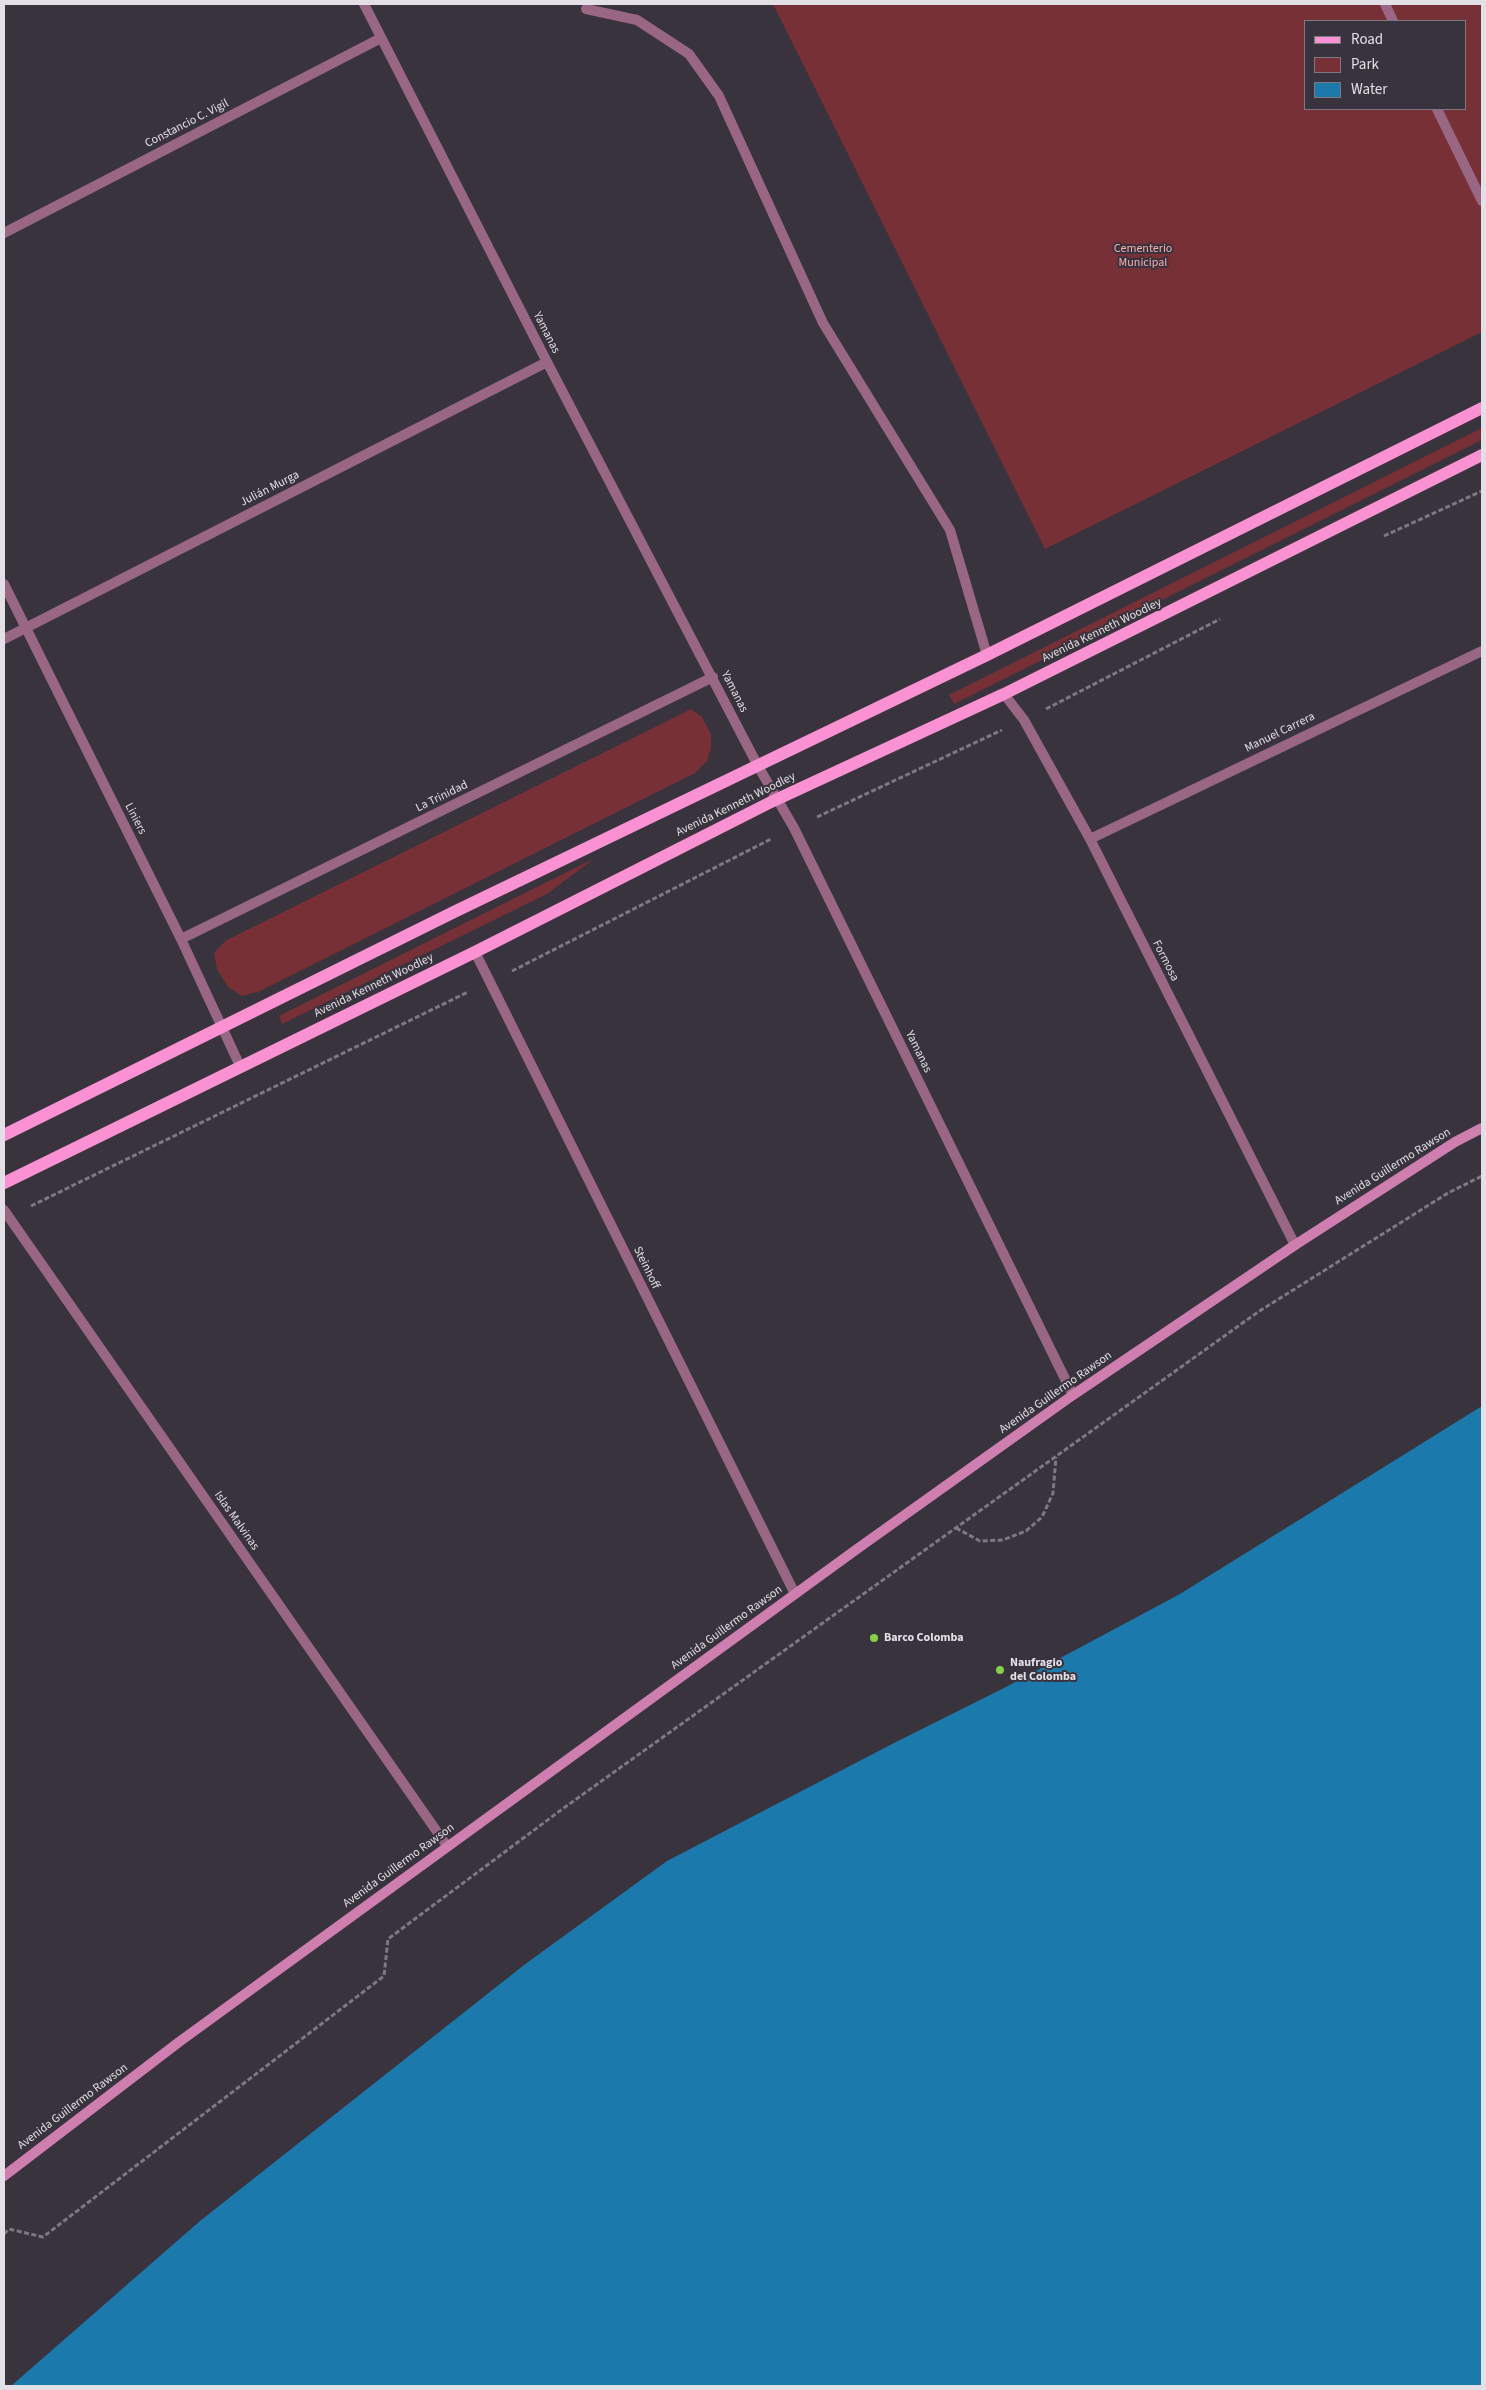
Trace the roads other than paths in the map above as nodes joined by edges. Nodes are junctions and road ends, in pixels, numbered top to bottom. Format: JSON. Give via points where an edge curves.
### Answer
{"nodes":[{"id":1,"x":364,"y":4,"type":"edge"},
{"id":2,"x":1385,"y":4,"type":"edge"},
{"id":3,"x":586,"y":9,"type":"dead end"},
{"id":4,"x":1393,"y":20,"type":"edge"},
{"id":5,"x":381,"y":38,"type":"junction"},
{"id":6,"x":1437,"y":110,"type":"edge"},
{"id":7,"x":1482,"y":201,"type":"edge"},
{"id":8,"x":4,"y":233,"type":"edge"},
{"id":9,"x":546,"y":362,"type":"junction"},
{"id":10,"x":1482,"y":408,"type":"edge"},
{"id":11,"x":1482,"y":455,"type":"edge"},
{"id":12,"x":4,"y":584,"type":"edge"},
{"id":13,"x":26,"y":628,"type":"junction"},
{"id":14,"x":4,"y":639,"type":"edge"},
{"id":15,"x":1482,"y":651,"type":"edge"},
{"id":16,"x":987,"y":656,"type":"junction"},
{"id":17,"x":713,"y":677,"type":"junction"},
{"id":18,"x":1004,"y":694,"type":"junction"},
{"id":19,"x":758,"y":766,"type":"junction"},
{"id":20,"x":777,"y":799,"type":"junction"},
{"id":21,"x":1090,"y":839,"type":"junction"},
{"id":22,"x":181,"y":939,"type":"junction"},
{"id":23,"x":475,"y":952,"type":"junction"},
{"id":24,"x":221,"y":1026,"type":"junction"},
{"id":25,"x":240,"y":1066,"type":"junction"},
{"id":26,"x":1482,"y":1128,"type":"edge"},
{"id":27,"x":4,"y":1135,"type":"edge"},
{"id":28,"x":4,"y":1183,"type":"edge"},
{"id":29,"x":6,"y":1214,"type":"edge"},
{"id":30,"x":1295,"y":1245,"type":"junction"},
{"id":31,"x":1073,"y":1395,"type":"junction"},
{"id":32,"x":795,"y":1594,"type":"junction"},
{"id":33,"x":447,"y":1846,"type":"junction"},
{"id":34,"x":4,"y":2176,"type":"edge"}],
"edges":[{"from":1,"to":5,"type":"street","name":"Yamanas"},
{"from":2,"to":4,"type":"street"},
{"from":3,"to":16,"type":"street","via":[[637,20],[689,54],[720,96],[823,323],[950,530]]},
{"from":5,"to":8,"type":"street","name":"Constancio C. Vigil"},
{"from":5,"to":9,"type":"street","name":"Yamanas"},
{"from":6,"to":7,"type":"street"},
{"from":9,"to":13,"type":"street","name":"Julián Murga"},
{"from":9,"to":17,"type":"street","name":"Yamanas"},
{"from":10,"to":16,"type":"main road","name":"Avenida Kenneth Woodley"},
{"from":11,"to":18,"type":"main road","name":"Avenida Kenneth Woodley"},
{"from":12,"to":13,"type":"street","name":"Liniers"},
{"from":13,"to":14,"type":"street","name":"Julián Murga"},
{"from":13,"to":22,"type":"street","name":"Liniers"},
{"from":15,"to":21,"type":"street","name":"Manuel Carrera"},
{"from":16,"to":19,"type":"main road","name":"Avenida Kenneth Woodley"},
{"from":17,"to":19,"type":"street","name":"Yamanas"},
{"from":17,"to":22,"type":"street","name":"La Trinidad"},
{"from":18,"to":20,"type":"main road","name":"Avenida Kenneth Woodley"},
{"from":18,"to":21,"type":"street","name":"Formosa","via":[[1024,720]]},
{"from":19,"to":20,"type":"street","name":"Yamanas"},
{"from":19,"to":24,"type":"main road","name":"Avenida Kenneth Woodley"},
{"from":20,"to":23,"type":"main road","name":"Avenida Kenneth Woodley"},
{"from":20,"to":31,"type":"street","name":"Yamanas"},
{"from":21,"to":30,"type":"street","name":"Formosa"},
{"from":22,"to":24,"type":"street","name":"Liniers"},
{"from":23,"to":25,"type":"main road","name":"Avenida Kenneth Woodley"},
{"from":23,"to":32,"type":"street","name":"Steinhoff"},
{"from":24,"to":25,"type":"street","name":"Liniers"},
{"from":24,"to":27,"type":"main road","name":"Avenida Kenneth Woodley"},
{"from":25,"to":28,"type":"main road","name":"Avenida Kenneth Woodley"},
{"from":26,"to":30,"type":"street","name":"Avenida Guillermo Rawson"},
{"from":29,"to":33,"type":"street","name":"Islas Malvinas"},
{"from":30,"to":31,"type":"street","name":"Avenida Guillermo Rawson"},
{"from":31,"to":32,"type":"street","name":"Avenida Guillermo Rawson"},
{"from":32,"to":33,"type":"street","name":"Avenida Guillermo Rawson"},
{"from":33,"to":34,"type":"street","name":"Avenida Guillermo Rawson","via":[[179,2042]]}]}
